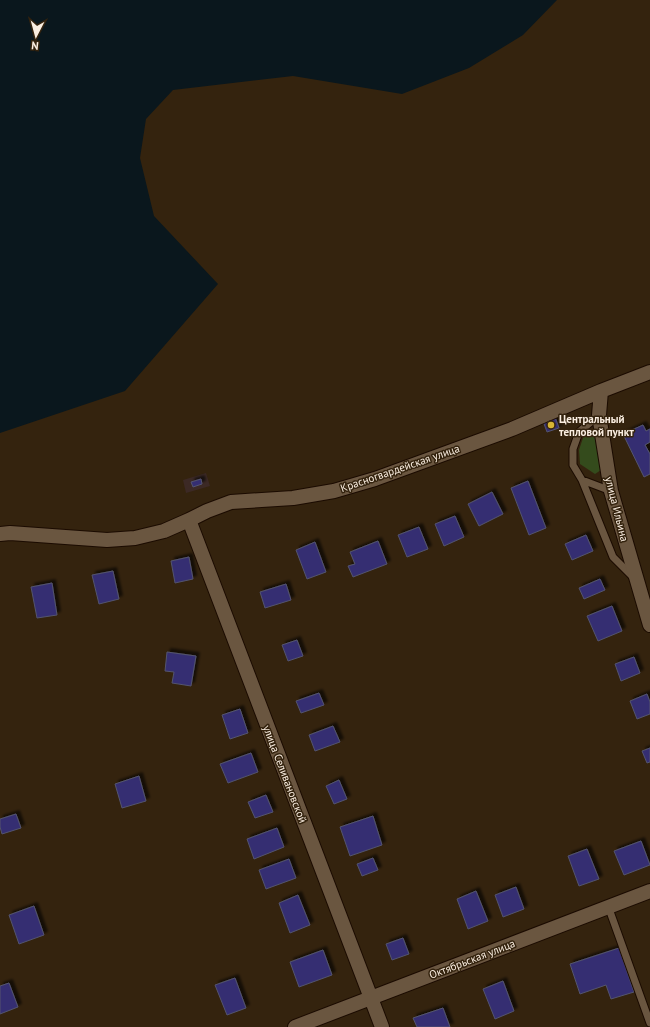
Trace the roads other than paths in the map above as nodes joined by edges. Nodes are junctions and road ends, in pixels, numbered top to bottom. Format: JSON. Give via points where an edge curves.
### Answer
{"nodes":[{"id":1,"x":650,"y":372,"type":"edge"},
{"id":2,"x":601,"y":391,"type":"junction"},
{"id":3,"x":599,"y":415,"type":"junction"},
{"id":4,"x":582,"y":480,"type":"junction"},
{"id":5,"x":610,"y":491,"type":"junction"},
{"id":6,"x":190,"y":520,"type":"junction"},
{"id":7,"x":0,"y":534,"type":"edge"},
{"id":8,"x":637,"y":580,"type":"junction"},
{"id":9,"x":650,"y":624,"type":"edge"},
{"id":10,"x":650,"y":891,"type":"edge"},
{"id":11,"x":608,"y":906,"type":"junction"},
{"id":12,"x":370,"y":998,"type":"junction"},
{"id":13,"x":650,"y":1022,"type":"edge"},
{"id":14,"x":295,"y":1027,"type":"edge"},
{"id":15,"x":382,"y":1027,"type":"edge"}],
"edges":[{"from":1,"to":2,"type":"street","name":"Красногвардейская улица"},
{"from":2,"to":3,"type":"street","name":"улица Ильина"},
{"from":2,"to":6,"type":"street","name":"Красногвардейская улица","via":[[512,428],[375,479],[334,491],[293,498],[231,502]]},
{"from":3,"to":4,"type":"lane","via":[[579,432],[573,448],[573,465]]},
{"from":3,"to":5,"type":"street","name":"улица Ильина"},
{"from":4,"to":5,"type":"lane"},
{"from":4,"to":8,"type":"lane","via":[[613,557]]},
{"from":5,"to":8,"type":"street","name":"улица Ильина"},
{"from":6,"to":7,"type":"street","name":"Красногвардейская улица","via":[[164,531],[135,538],[107,540],[42,534]]},
{"from":6,"to":12,"type":"street","name":"улица Селивановской"},
{"from":8,"to":9,"type":"street","name":"улица Ильина"},
{"from":10,"to":11,"type":"street","name":"Октябрьская улица"},
{"from":11,"to":12,"type":"street","name":"Октябрьская улица"},
{"from":11,"to":13,"type":"lane"},
{"from":12,"to":14,"type":"street","name":"Октябрьская улица"},
{"from":12,"to":15,"type":"street","name":"улица Селивановской"}]}
